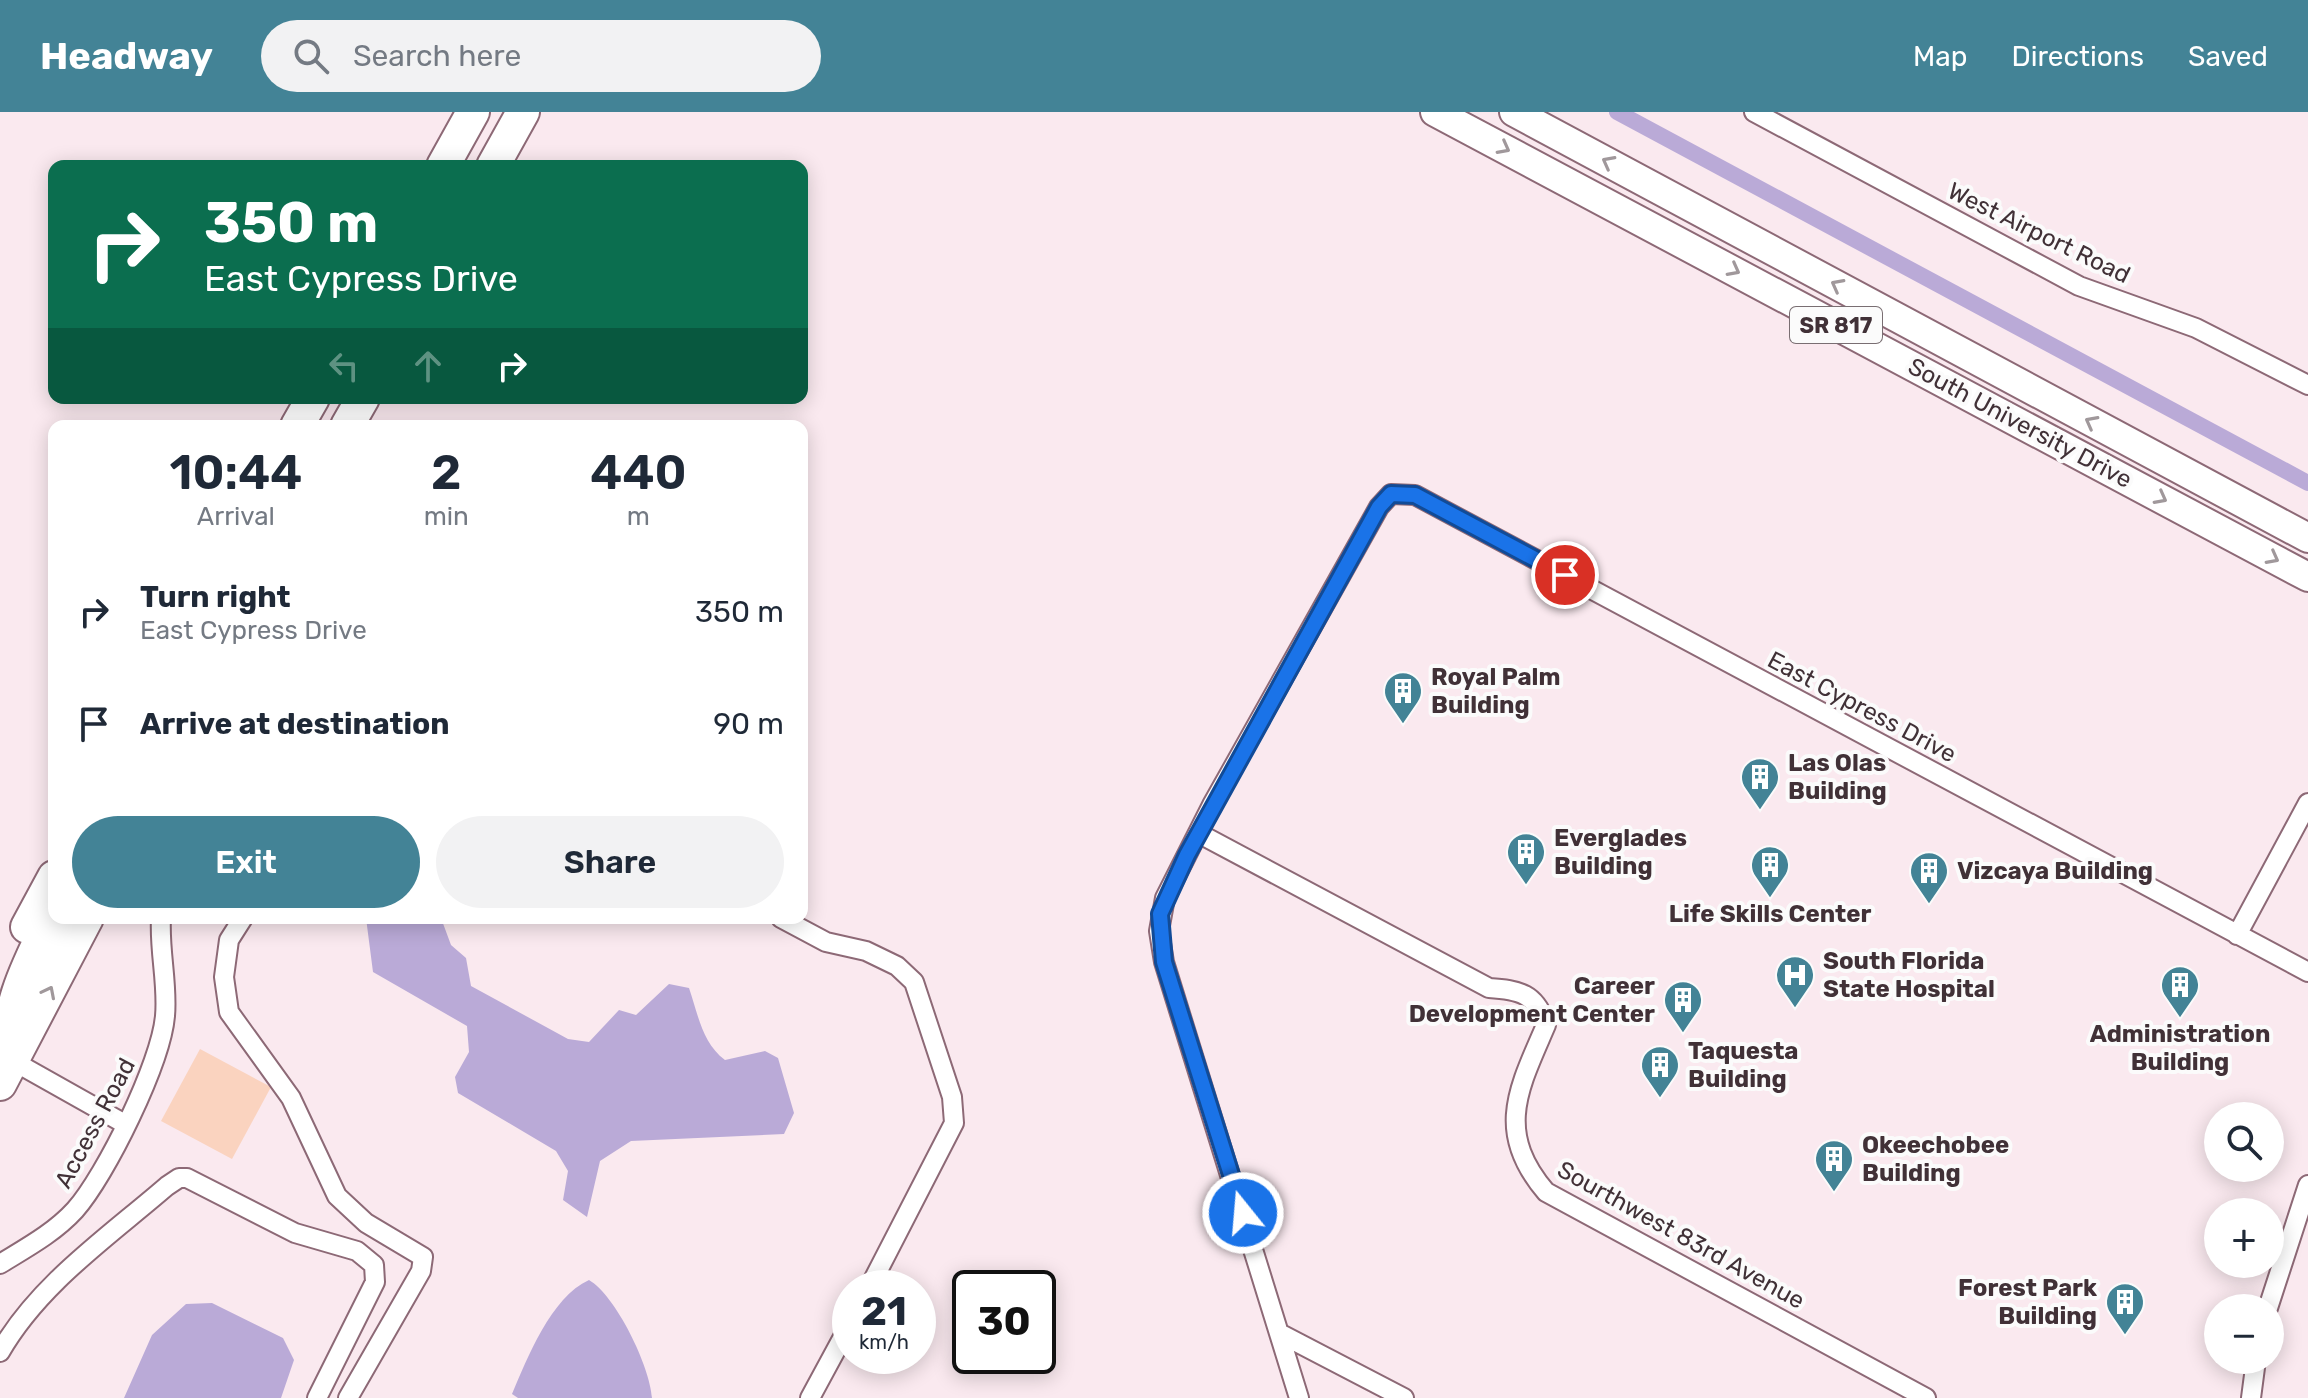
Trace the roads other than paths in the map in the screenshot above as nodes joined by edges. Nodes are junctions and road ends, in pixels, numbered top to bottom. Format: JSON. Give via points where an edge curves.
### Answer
{"nodes":[{"id":1,"x":1435,"y":112,"type":"edge"},
{"id":2,"x":1514,"y":112,"type":"edge"},
{"id":3,"x":1754,"y":112,"type":"edge"},
{"id":4,"x":497,"y":115,"type":"edge"},
{"id":5,"x":449,"y":160,"type":"edge"},
{"id":6,"x":476,"y":160,"type":"edge"},
{"id":7,"x":493,"y":160,"type":"edge"},
{"id":8,"x":2308,"y":385,"type":"edge"},
{"id":9,"x":2308,"y":538,"type":"edge"},
{"id":10,"x":2308,"y":577,"type":"edge"},
{"id":11,"x":2308,"y":803,"type":"edge"},
{"id":12,"x":1198,"y":833,"type":"junction"},
{"id":13,"x":48,"y":888,"type":"edge"},
{"id":14,"x":48,"y":924,"type":"edge"},
{"id":15,"x":84,"y":924,"type":"edge"},
{"id":16,"x":161,"y":924,"type":"edge"},
{"id":17,"x":239,"y":924,"type":"edge"},
{"id":18,"x":792,"y":924,"type":"edge"},
{"id":19,"x":2237,"y":935,"type":"junction"},
{"id":20,"x":2308,"y":972,"type":"edge"},
{"id":21,"x":0,"y":978,"type":"edge"},
{"id":22,"x":6,"y":1072,"type":"edge"},
{"id":23,"x":125,"y":1124,"type":"junction"},
{"id":24,"x":2308,"y":1185,"type":"edge"},
{"id":25,"x":0,"y":1264,"type":"edge"},
{"id":26,"x":878,"y":1270,"type":"edge"},
{"id":27,"x":2273,"y":1294,"type":"edge"},
{"id":28,"x":1281,"y":1334,"type":"junction"},
{"id":29,"x":0,"y":1352,"type":"edge"},
{"id":30,"x":832,"y":1357,"type":"edge"},
{"id":31,"x":2254,"y":1374,"type":"edge"},
{"id":32,"x":317,"y":1398,"type":"edge"},
{"id":33,"x":348,"y":1398,"type":"edge"},
{"id":34,"x":810,"y":1398,"type":"edge"},
{"id":35,"x":1299,"y":1398,"type":"edge"},
{"id":36,"x":1404,"y":1398,"type":"edge"},
{"id":37,"x":1926,"y":1398,"type":"edge"},
{"id":38,"x":2251,"y":1398,"type":"edge"}],
"edges":[{"from":1,"to":10,"type":"main road","name":"South University Drive","number":"SR 817","one_way":true},
{"from":9,"to":2,"type":"main road","name":"South University Drive","number":"SR 817","one_way":true},
{"from":3,"to":8,"type":"street","name":"West Airport Road","via":[[2079,286],[2196,328]]},
{"from":4,"to":5,"type":"highway"},
{"from":4,"to":6,"type":"highway","via":[[484,125]]},
{"from":4,"to":7,"type":"highway"},
{"from":11,"to":19,"type":"street"},
{"from":12,"to":19,"type":"street","name":"East Cypress Drive","via":[[1379,507],[1391,494],[1415,495]]},
{"from":12,"to":28,"type":"street","via":[[1160,914],[1164,962]]},
{"from":12,"to":37,"type":"street","name":"Sourthwest 83rd Avenue","via":[[1489,988],[1511,988],[1531,997],[1542,1009],[1546,1025],[1515,1109],[1524,1159],[1546,1192]]},
{"from":13,"to":21,"type":"highway"},
{"from":14,"to":22,"type":"highway","via":[[9,1004]]},
{"from":22,"to":15,"type":"highway","one_way":true},
{"from":16,"to":23,"type":"street","name":"Access Road","via":[[166,1014],[161,1047]]},
{"from":17,"to":33,"type":"street","via":[[229,940],[224,977],[229,1012],[291,1098],[337,1196],[366,1223],[423,1257],[421,1271]]},
{"from":18,"to":26,"type":"street","via":[[826,942],[866,951],[897,966],[914,982],[952,1097],[954,1123]]},
{"from":19,"to":20,"type":"street","name":"East Cypress Drive"},
{"from":22,"to":23,"type":"street"},
{"from":23,"to":25,"type":"street","name":"Access Road","via":[[77,1208],[56,1229]]},
{"from":24,"to":27,"type":"street"},
{"from":28,"to":35,"type":"street"},
{"from":28,"to":36,"type":"street"},
{"from":29,"to":32,"type":"street","via":[[39,1297],[179,1178],[195,1181],[316,1242],[357,1251],[374,1265],[375,1282]]},
{"from":30,"to":34,"type":"street"},
{"from":31,"to":38,"type":"street"}]}
